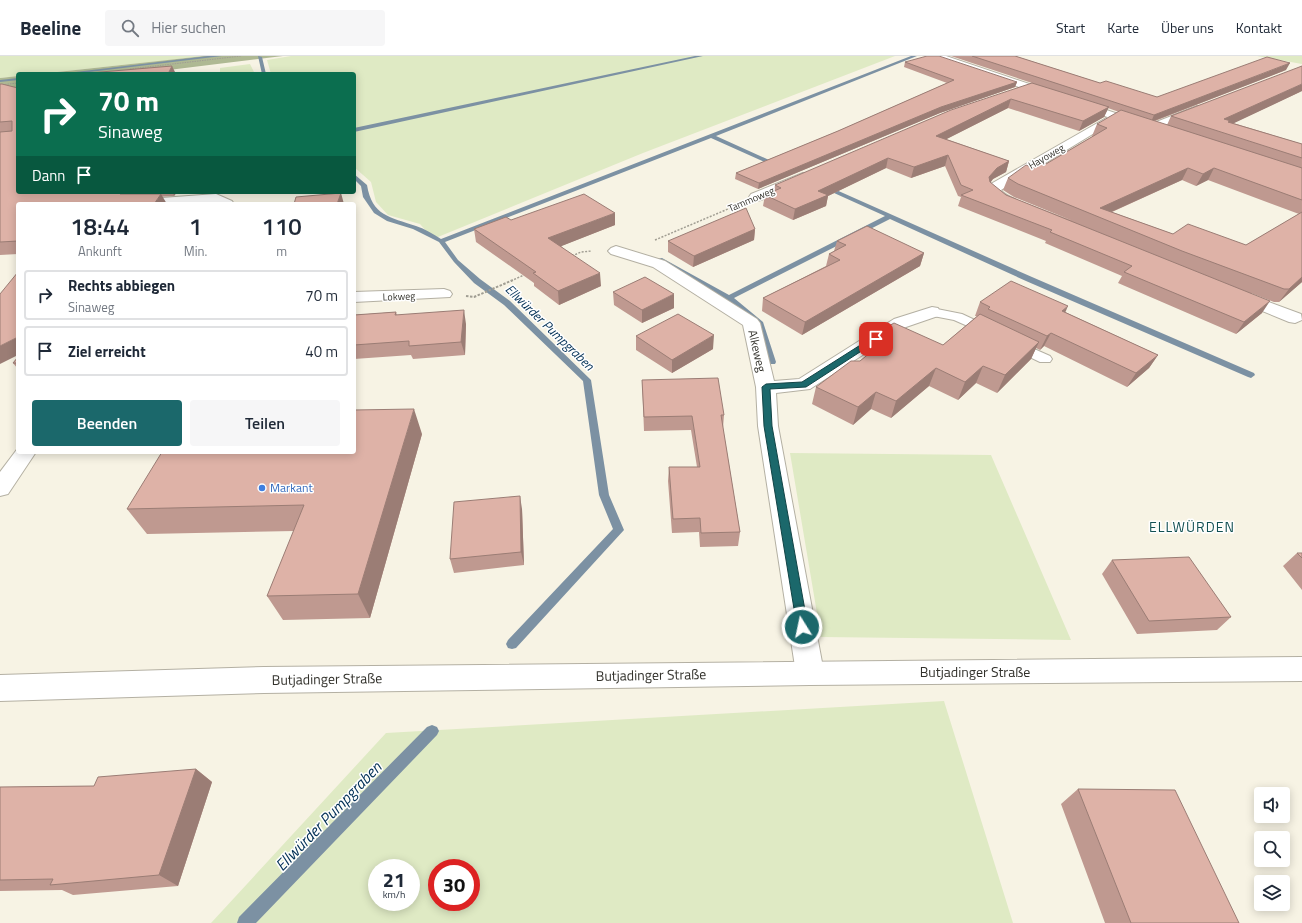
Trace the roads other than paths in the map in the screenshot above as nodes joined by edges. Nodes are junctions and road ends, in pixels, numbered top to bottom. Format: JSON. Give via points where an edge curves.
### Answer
{"nodes":[{"id":1,"x":936,"y":56,"type":"edge"},
{"id":2,"x":1029,"y":87,"type":"junction"},
{"id":3,"x":1009,"y":94,"type":"edge"},
{"id":4,"x":1208,"y":105,"type":"edge"},
{"id":5,"x":1115,"y":116,"type":"junction"},
{"id":6,"x":1150,"y":128,"type":"junction"},
{"id":7,"x":1165,"y":133,"type":"edge"},
{"id":8,"x":814,"y":172,"type":"edge"},
{"id":9,"x":756,"y":197,"type":"road end"},
{"id":10,"x":161,"y":202,"type":"edge"},
{"id":11,"x":223,"y":202,"type":"edge"},
{"id":12,"x":1030,"y":210,"type":"edge"},
{"id":13,"x":616,"y":251,"type":"dead end"},
{"id":14,"x":1225,"y":290,"type":"edge"},
{"id":15,"x":444,"y":294,"type":"dead end"},
{"id":16,"x":356,"y":297,"type":"edge"},
{"id":17,"x":932,"y":312,"type":"joint"},
{"id":18,"x":1295,"y":318,"type":"dead end"},
{"id":19,"x":1045,"y":359,"type":"dead end"},
{"id":20,"x":766,"y":387,"type":"junction"},
{"id":21,"x":25,"y":454,"type":"edge"},
{"id":22,"x":0,"y":488,"type":"edge"},
{"id":23,"x":1302,"y":669,"type":"edge"},
{"id":24,"x":810,"y":673,"type":"junction"},
{"id":25,"x":0,"y":688,"type":"edge"}],
"edges":[{"from":1,"to":2,"type":"street"},
{"from":2,"to":3,"type":"street"},
{"from":2,"to":5,"type":"street"},
{"from":4,"to":6,"type":"street"},
{"from":5,"to":6,"type":"street"},
{"from":5,"to":12,"type":"street","name":"Hayoweg","via":[[994,188],[998,196]]},
{"from":6,"to":7,"type":"street"},
{"from":8,"to":9,"type":"street","name":"Tammoweg"},
{"from":10,"to":11,"type":"street","via":[[216,198]]},
{"from":13,"to":20,"type":"street","name":"Alkeweg","via":[[659,264],[751,322]]},
{"from":14,"to":18,"type":"street"},
{"from":15,"to":16,"type":"street","name":"Lokweg"},
{"from":17,"to":19,"type":"lane","via":[[958,317]]},
{"from":17,"to":20,"type":"street","via":[[900,323],[803,385]]},
{"from":20,"to":24,"type":"street","name":"Alkeweg","via":[[768,426]]},
{"from":21,"to":22,"type":"street"},
{"from":23,"to":24,"type":"street","name":"Butjadinger Straße"},
{"from":24,"to":25,"type":"street","name":"Butjadinger Straße","via":[[264,680]]}]}
